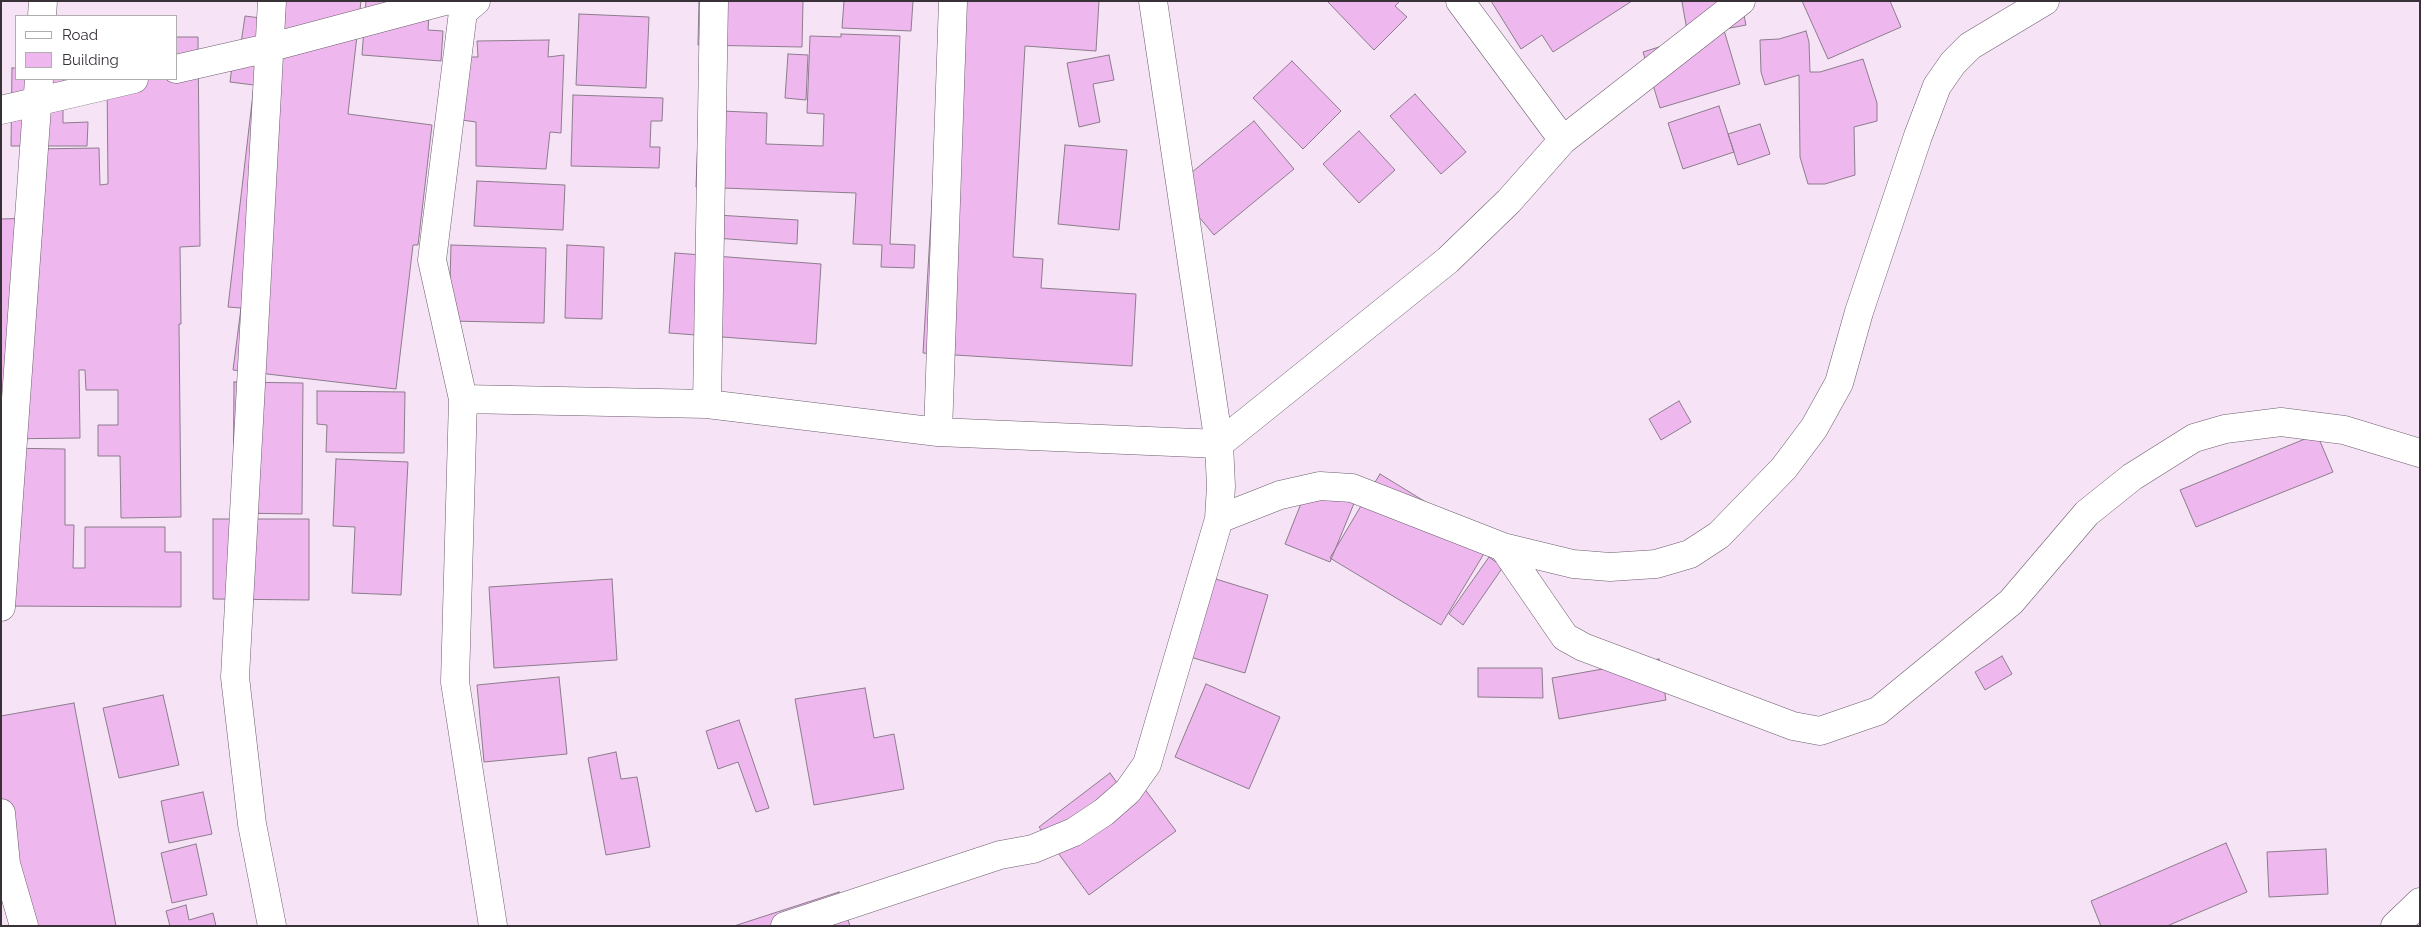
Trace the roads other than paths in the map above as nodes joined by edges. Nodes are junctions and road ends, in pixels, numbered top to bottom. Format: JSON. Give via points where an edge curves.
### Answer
{"nodes":[{"id":1,"x":43,"y":1,"type":"edge"},
{"id":2,"x":272,"y":1,"type":"edge"},
{"id":3,"x":446,"y":1,"type":"edge"},
{"id":4,"x":476,"y":1,"type":"edge"},
{"id":5,"x":714,"y":1,"type":"edge"},
{"id":6,"x":953,"y":1,"type":"edge"},
{"id":7,"x":1153,"y":1,"type":"edge"},
{"id":8,"x":1460,"y":1,"type":"edge"},
{"id":9,"x":1741,"y":1,"type":"edge"},
{"id":10,"x":2045,"y":1,"type":"edge"},
{"id":11,"x":42,"y":15,"type":"edge"},
{"id":12,"x":268,"y":48,"type":"junction"},
{"id":13,"x":178,"y":69,"type":"edge"},
{"id":14,"x":125,"y":80,"type":"edge"},
{"id":15,"x":39,"y":90,"type":"edge"},
{"id":16,"x":1,"y":110,"type":"edge"},
{"id":17,"x":1563,"y":140,"type":"junction"},
{"id":18,"x":463,"y":399,"type":"junction"},
{"id":19,"x":707,"y":404,"type":"junction"},
{"id":20,"x":938,"y":432,"type":"junction"},
{"id":21,"x":1219,"y":444,"type":"junction"},
{"id":22,"x":2420,"y":453,"type":"edge"},
{"id":23,"x":1219,"y":519,"type":"junction"},
{"id":24,"x":1503,"y":547,"type":"junction"},
{"id":25,"x":1,"y":607,"type":"edge"},
{"id":26,"x":1,"y":813,"type":"edge"},
{"id":27,"x":2420,"y":902,"type":"edge"},
{"id":28,"x":24,"y":926,"type":"edge"},
{"id":29,"x":272,"y":926,"type":"edge"},
{"id":30,"x":493,"y":926,"type":"edge"},
{"id":31,"x":785,"y":926,"type":"edge"},
{"id":32,"x":2395,"y":926,"type":"edge"}],
"edges":[{"from":1,"to":11,"type":"street"},
{"from":2,"to":12,"type":"street"},
{"from":3,"to":12,"type":"street"},
{"from":4,"to":18,"type":"street","via":[[463,12],[432,260]]},
{"from":5,"to":19,"type":"street"},
{"from":6,"to":20,"type":"street"},
{"from":7,"to":21,"type":"street"},
{"from":8,"to":17,"type":"street"},
{"from":9,"to":17,"type":"street"},
{"from":10,"to":24,"type":"street","via":[[1970,46],[1937,86],[1868,284],[1839,383],[1814,428],[1784,468],[1719,535],[1690,554],[1656,564],[1610,568],[1573,564]]},
{"from":12,"to":13,"type":"street"},
{"from":12,"to":29,"type":"street","via":[[235,677],[252,824]]},
{"from":14,"to":15,"type":"street"},
{"from":15,"to":16,"type":"street"},
{"from":15,"to":25,"type":"street"},
{"from":17,"to":21,"type":"street","via":[[1509,201],[1448,260]]},
{"from":18,"to":19,"type":"street"},
{"from":18,"to":30,"type":"street","via":[[455,682]]},
{"from":19,"to":20,"type":"street"},
{"from":20,"to":21,"type":"street"},
{"from":21,"to":23,"type":"street"},
{"from":22,"to":24,"type":"street","via":[[2344,430],[2281,422],[2224,428],[2194,438],[2132,477],[2087,513],[2011,602],[1878,711],[1820,731],[1793,726],[1582,647],[1565,637]]},
{"from":23,"to":24,"type":"street","via":[[1280,494],[1320,486],[1352,488]]},
{"from":23,"to":31,"type":"street","via":[[1147,764],[1128,791],[1074,832],[1034,850],[1000,856]]},
{"from":26,"to":28,"type":"street","via":[[6,864]]},
{"from":27,"to":32,"type":"street"}]}
